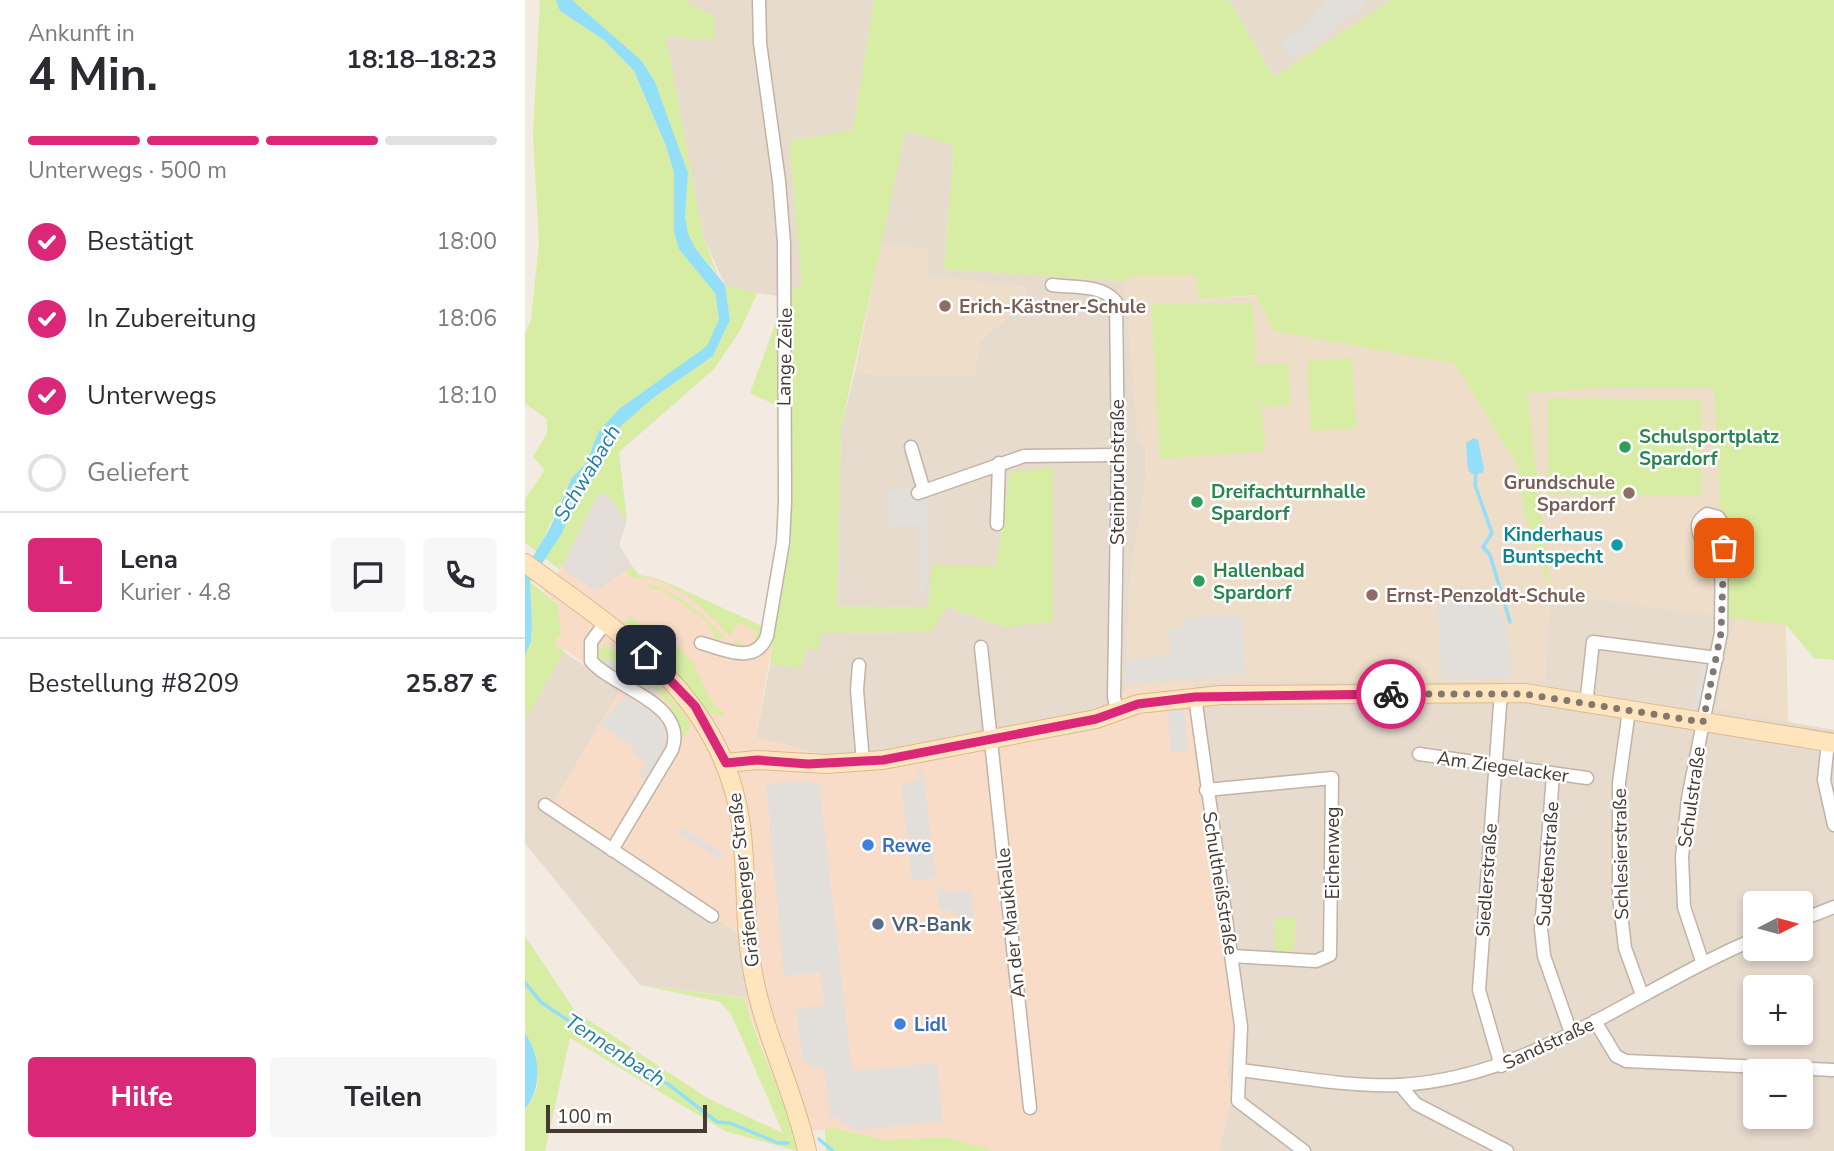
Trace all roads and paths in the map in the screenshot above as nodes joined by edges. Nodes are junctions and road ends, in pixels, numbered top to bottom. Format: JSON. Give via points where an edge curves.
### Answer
{"nodes":[{"id":1,"x":759,"y":0,"type":"edge"},
{"id":2,"x":1052,"y":285,"type":"dead end"},
{"id":3,"x":911,"y":447,"type":"dead end"},
{"id":4,"x":1118,"y":455,"type":"junction"},
{"id":5,"x":999,"y":463,"type":"junction"},
{"id":6,"x":997,"y":524,"type":"dead end"},
{"id":7,"x":1724,"y":548,"type":"dead end"},
{"id":8,"x":525,"y":563,"type":"edge"},
{"id":9,"x":605,"y":623,"type":"junction"},
{"id":10,"x":701,"y":643,"type":"dead end"},
{"id":11,"x":981,"y":647,"type":"dead end"},
{"id":12,"x":1717,"y":658,"type":"junction"},
{"id":13,"x":859,"y":665,"type":"dead end"},
{"id":14,"x":1501,"y":692,"type":"junction"},
{"id":15,"x":1195,"y":697,"type":"junction"},
{"id":16,"x":1586,"y":705,"type":"junction"},
{"id":17,"x":1629,"y":710,"type":"junction"},
{"id":18,"x":1117,"y":711,"type":"junction"},
{"id":19,"x":1703,"y":722,"type":"junction"},
{"id":20,"x":990,"y":739,"type":"junction"},
{"id":21,"x":1831,"y":743,"type":"edge"},
{"id":22,"x":1419,"y":754,"type":"dead end"},
{"id":23,"x":863,"y":762,"type":"junction"},
{"id":24,"x":726,"y":763,"type":"junction"},
{"id":25,"x":1493,"y":764,"type":"junction"},
{"id":26,"x":1553,"y":775,"type":"junction"},
{"id":27,"x":1587,"y":778,"type":"dead end"},
{"id":28,"x":1206,"y":790,"type":"junction"},
{"id":29,"x":545,"y":805,"type":"dead end"},
{"id":30,"x":1834,"y":825,"type":"edge"},
{"id":31,"x":612,"y":850,"type":"junction"},
{"id":32,"x":1834,"y":906,"type":"edge"},
{"id":33,"x":1813,"y":915,"type":"edge"},
{"id":34,"x":712,"y":916,"type":"dead end"},
{"id":35,"x":1743,"y":944,"type":"edge"},
{"id":36,"x":1232,"y":956,"type":"junction"},
{"id":37,"x":1702,"y":961,"type":"junction"},
{"id":38,"x":1642,"y":995,"type":"junction"},
{"id":39,"x":1595,"y":1021,"type":"junction"},
{"id":40,"x":1571,"y":1033,"type":"junction"},
{"id":41,"x":1501,"y":1066,"type":"junction"},
{"id":42,"x":1240,"y":1070,"type":"junction"},
{"id":43,"x":1834,"y":1070,"type":"edge"},
{"id":44,"x":1400,"y":1085,"type":"junction"},
{"id":45,"x":1030,"y":1108,"type":"dead end"},
{"id":46,"x":807,"y":1151,"type":"edge"},
{"id":47,"x":1304,"y":1151,"type":"edge"},
{"id":48,"x":1507,"y":1151,"type":"edge"}],
"edges":[{"from":1,"to":10,"type":"street","name":"Lange Zeile","via":[[762,63],[779,181],[785,318],[783,542],[767,636],[760,650],[748,654]]},
{"from":2,"to":4,"type":"street","name":"Steinbruchstraße","via":[[1109,292],[1116,302]]},
{"from":3,"to":5,"type":"street","via":[[921,492]]},
{"from":4,"to":5,"type":"street","via":[[1031,455]]},
{"from":4,"to":18,"type":"street","name":"Steinbruchstraße"},
{"from":5,"to":6,"type":"street"},
{"from":7,"to":12,"type":"street","name":"Schulstraße"},
{"from":8,"to":9,"type":"street","name":"Gräfenberger Straße"},
{"from":9,"to":24,"type":"street","name":"Gräfenberger Straße","via":[[656,664],[686,696],[705,720]]},
{"from":9,"to":31,"type":"street","via":[[591,642],[591,661],[667,714],[675,734],[672,750]]},
{"from":11,"to":20,"type":"street","name":"An der Maukhalle"},
{"from":12,"to":16,"type":"street","via":[[1593,642]]},
{"from":12,"to":19,"type":"street","name":"Schulstraße"},
{"from":13,"to":23,"type":"street"},
{"from":14,"to":15,"type":"street"},
{"from":14,"to":16,"type":"street"},
{"from":14,"to":25,"type":"street","name":"Siedlerstraße"},
{"from":15,"to":18,"type":"street"},
{"from":15,"to":28,"type":"street","name":"Schultheißstraße"},
{"from":16,"to":17,"type":"street"},
{"from":17,"to":19,"type":"street"},
{"from":17,"to":38,"type":"street","name":"Schlesierstraße","via":[[1619,783],[1619,896],[1625,948]]},
{"from":18,"to":20,"type":"street"},
{"from":19,"to":21,"type":"street"},
{"from":19,"to":37,"type":"street","name":"Schulstraße","via":[[1682,856],[1684,908]]},
{"from":20,"to":23,"type":"street"},
{"from":20,"to":45,"type":"street","name":"An der Maukhalle"},
{"from":21,"to":30,"type":"street","via":[[1824,780]]},
{"from":22,"to":25,"type":"street","name":"Am Ziegelacker"},
{"from":23,"to":24,"type":"street"},
{"from":24,"to":46,"type":"street","name":"Gräfenberger Straße","via":[[740,821],[758,1000]]},
{"from":25,"to":26,"type":"street","name":"Am Ziegelacker"},
{"from":25,"to":41,"type":"street","name":"Siedlerstraße","via":[[1479,989]]},
{"from":26,"to":27,"type":"street","name":"Am Ziegelacker"},
{"from":26,"to":40,"type":"street","name":"Sudetenstraße","via":[[1541,929],[1544,956]]},
{"from":28,"to":36,"type":"street","name":"Schultheißstraße"},
{"from":28,"to":36,"type":"street","name":"Eichenweg","via":[[1332,778],[1330,955],[1316,961]]},
{"from":29,"to":31,"type":"street"},
{"from":31,"to":34,"type":"street"},
{"from":32,"to":33,"type":"street"},
{"from":35,"to":37,"type":"street","name":"Sandstraße"},
{"from":36,"to":42,"type":"street","name":"Schultheißstraße","via":[[1241,1026]]},
{"from":37,"to":38,"type":"street","name":"Sandstraße"},
{"from":38,"to":39,"type":"street","name":"Sandstraße"},
{"from":39,"to":40,"type":"street","name":"Sandstraße"},
{"from":39,"to":43,"type":"street","via":[[1616,1056],[1626,1060]]},
{"from":40,"to":41,"type":"street","name":"Sandstraße"},
{"from":41,"to":44,"type":"street","name":"Sandstraße"},
{"from":42,"to":44,"type":"street","name":"Sandstraße"},
{"from":42,"to":47,"type":"street","name":"Schultheißstraße","via":[[1240,1105]]},
{"from":44,"to":48,"type":"street","via":[[1416,1104]]}]}
